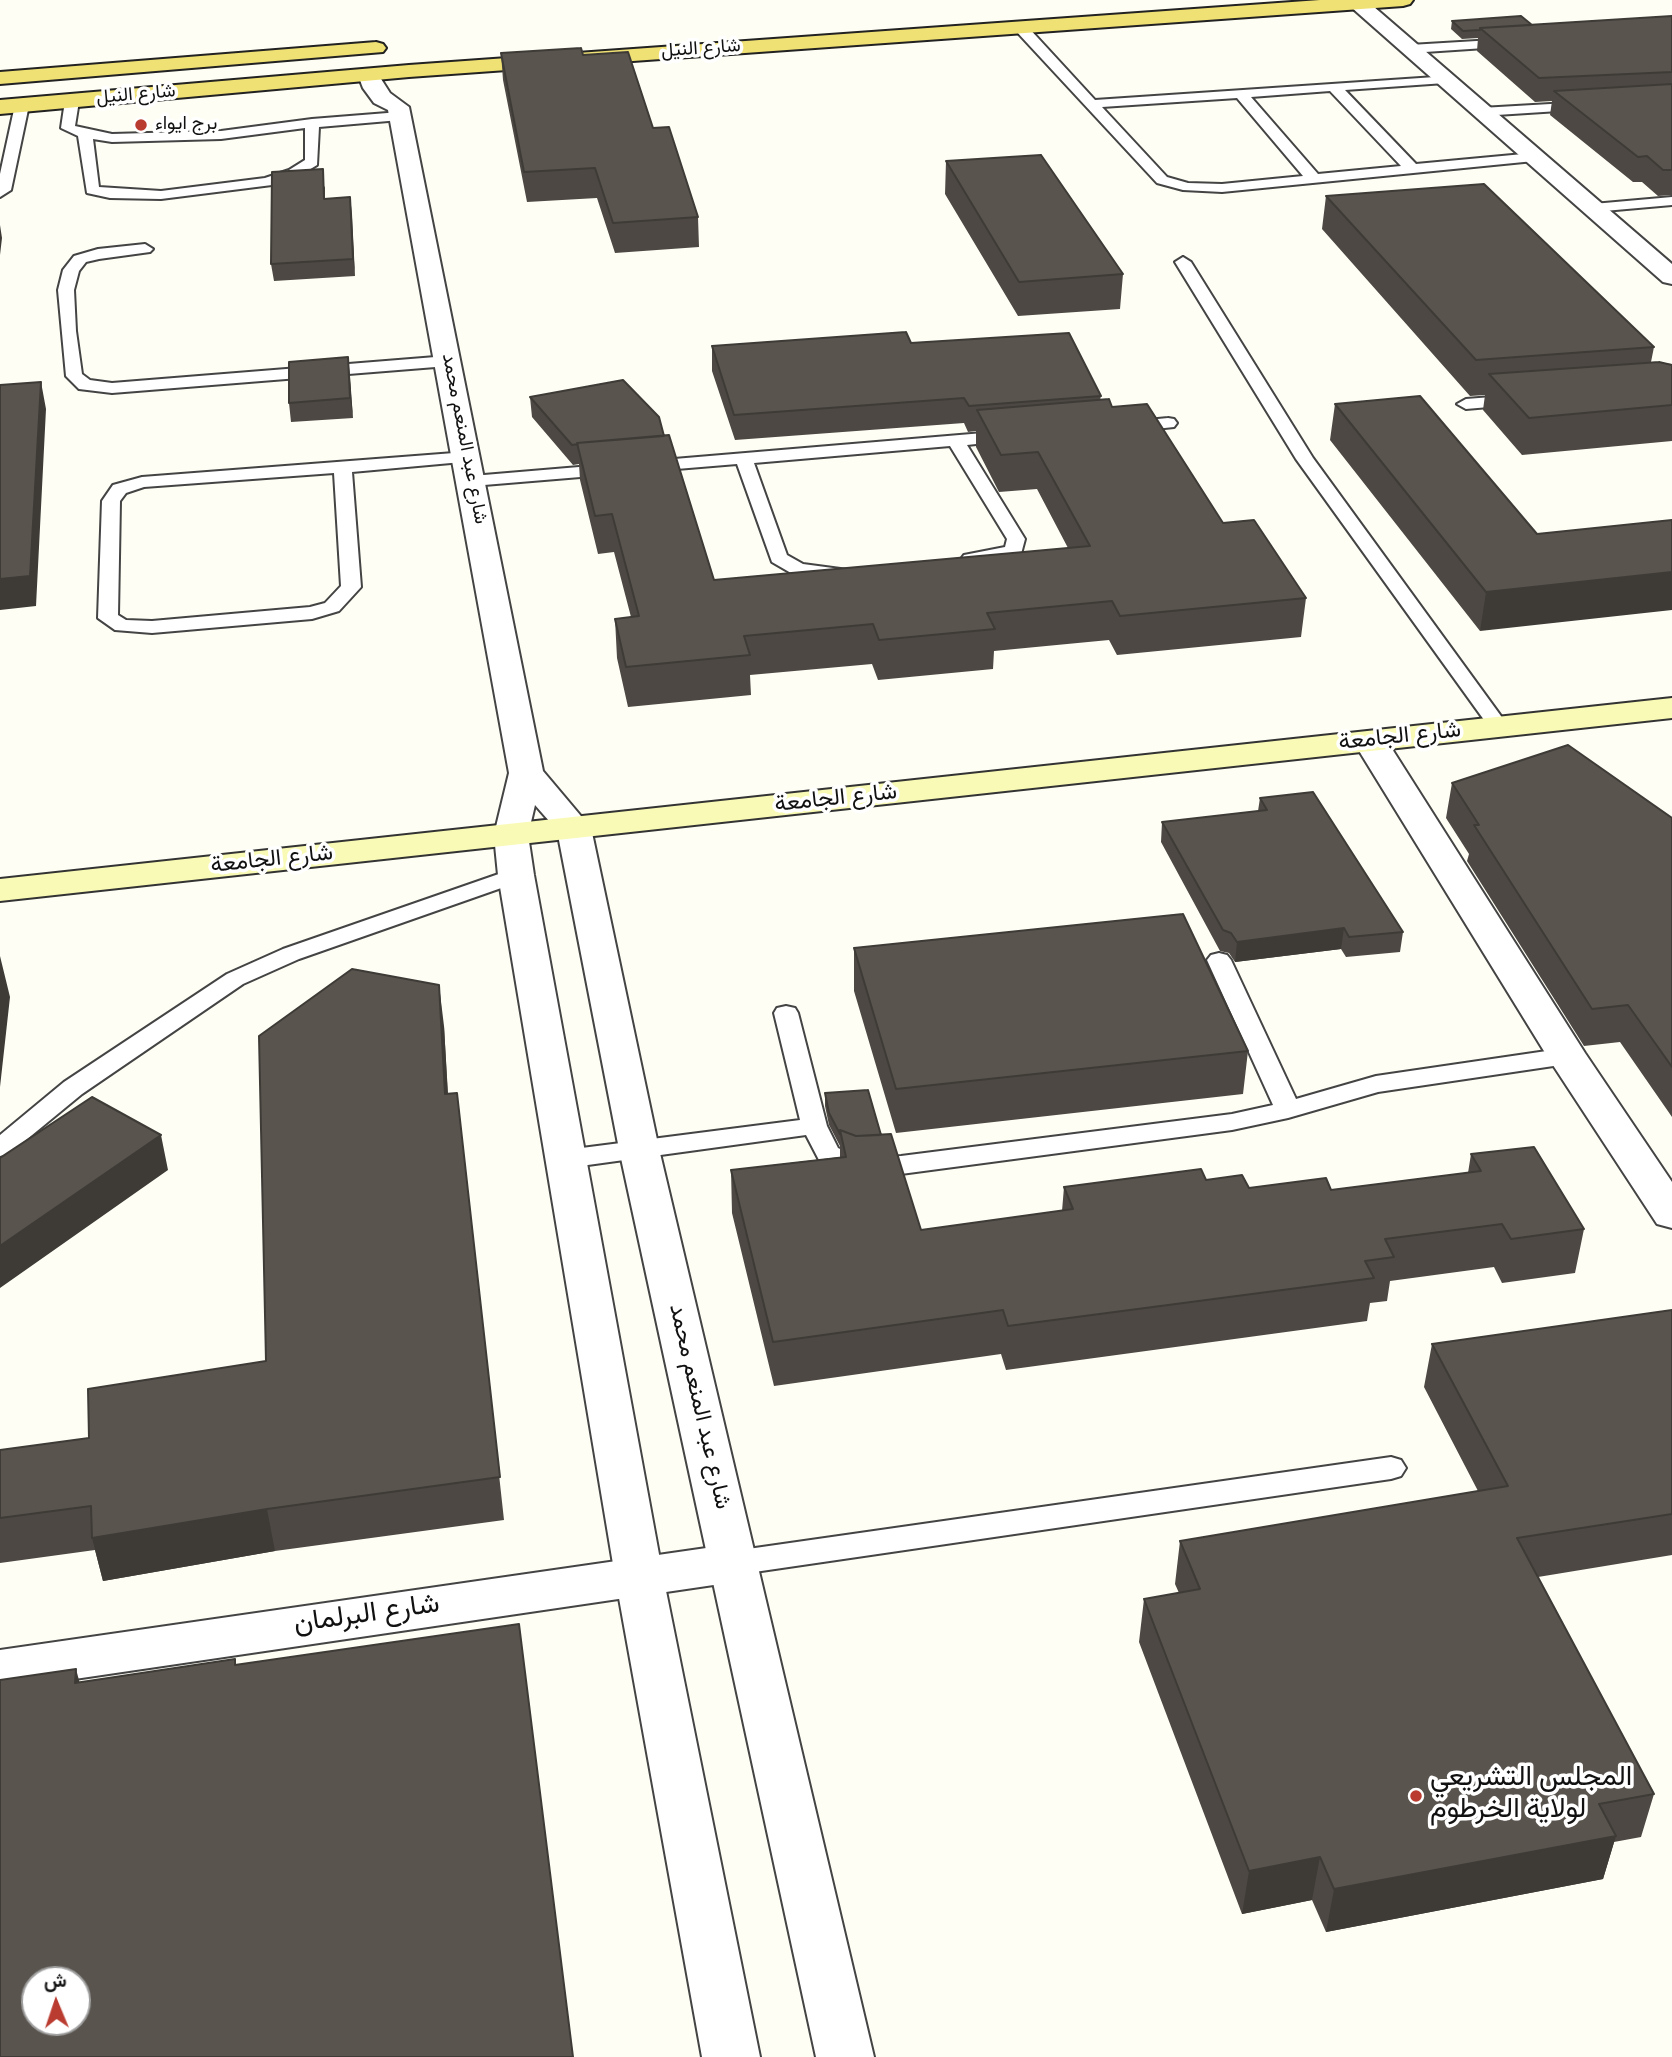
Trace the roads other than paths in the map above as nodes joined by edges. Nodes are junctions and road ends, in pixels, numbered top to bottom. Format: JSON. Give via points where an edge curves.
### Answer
{"nodes":[{"id":1,"x":1403,"y":0,"type":"edge"},
{"id":2,"x":1358,"y":3,"type":"junction"},
{"id":3,"x":852,"y":18,"type":"dead end"},
{"id":4,"x":1021,"y":27,"type":"junction"},
{"id":5,"x":824,"y":41,"type":"junction"},
{"id":6,"x":1520,"y":42,"type":"edge"},
{"id":7,"x":400,"y":46,"type":"dead end"},
{"id":8,"x":1410,"y":49,"type":"junction"},
{"id":9,"x":409,"y":71,"type":"junction"},
{"id":10,"x":369,"y":75,"type":"junction"},
{"id":11,"x":0,"y":78,"type":"edge"},
{"id":12,"x":1445,"y":79,"type":"junction"},
{"id":13,"x":1334,"y":87,"type":"junction"},
{"id":14,"x":1240,"y":93,"type":"junction"},
{"id":15,"x":72,"y":101,"type":"junction"},
{"id":16,"x":1090,"y":104,"type":"junction"},
{"id":17,"x":1604,"y":104,"type":"edge"},
{"id":18,"x":22,"y":105,"type":"junction"},
{"id":19,"x":0,"y":107,"type":"edge"},
{"id":20,"x":1481,"y":111,"type":"junction"},
{"id":21,"x":399,"y":112,"type":"junction"},
{"id":22,"x":312,"y":123,"type":"junction"},
{"id":23,"x":85,"y":134,"type":"junction"},
{"id":24,"x":1534,"y":157,"type":"junction"},
{"id":25,"x":1412,"y":169,"type":"junction"},
{"id":26,"x":1314,"y":179,"type":"junction"},
{"id":27,"x":0,"y":193,"type":"edge"},
{"id":28,"x":1672,"y":201,"type":"edge"},
{"id":29,"x":1592,"y":208,"type":"junction"},
{"id":30,"x":145,"y":249,"type":"dead end"},
{"id":31,"x":1183,"y":262,"type":"dead end"},
{"id":32,"x":1672,"y":277,"type":"edge"},
{"id":33,"x":448,"y":361,"type":"junction"},
{"id":34,"x":1531,"y":399,"type":"edge"},
{"id":35,"x":1466,"y":404,"type":"dead end"},
{"id":36,"x":1168,"y":423,"type":"dead end"},
{"id":37,"x":1115,"y":428,"type":"edge"},
{"id":38,"x":1022,"y":435,"type":"edge"},
{"id":39,"x":955,"y":440,"type":"junction"},
{"id":40,"x":744,"y":459,"type":"junction"},
{"id":41,"x":343,"y":467,"type":"junction"},
{"id":42,"x":469,"y":469,"type":"junction"},
{"id":43,"x":957,"y":560,"type":"edge"},
{"id":44,"x":860,"y":572,"type":"edge"},
{"id":45,"x":1672,"y":708,"type":"edge"},
{"id":46,"x":1499,"y":727,"type":"junction"},
{"id":47,"x":1370,"y":741,"type":"junction"},
{"id":48,"x":526,"y":773,"type":"junction"},
{"id":49,"x":574,"y":828,"type":"junction"},
{"id":50,"x":514,"y":855,"type":"junction"},
{"id":51,"x":0,"y":890,"type":"edge"},
{"id":52,"x":1219,"y":960,"type":"dead end"},
{"id":53,"x":786,"y":1013,"type":"dead end"},
{"id":54,"x":1567,"y":1056,"type":"junction"},
{"id":55,"x":1288,"y":1110,"type":"junction"},
{"id":56,"x":814,"y":1126,"type":"junction"},
{"id":57,"x":0,"y":1148,"type":"edge"},
{"id":58,"x":639,"y":1149,"type":"junction"},
{"id":59,"x":566,"y":1159,"type":"junction"},
{"id":60,"x":1672,"y":1214,"type":"edge"},
{"id":61,"x":1391,"y":1468,"type":"dead end"},
{"id":62,"x":734,"y":1563,"type":"junction"},
{"id":63,"x":639,"y":1576,"type":"junction"},
{"id":64,"x":0,"y":1670,"type":"edge"},
{"id":65,"x":731,"y":2057,"type":"edge"},
{"id":66,"x":845,"y":2057,"type":"edge"}],
"edges":[{"from":1,"to":2,"type":"main road","name":"شارع النيل"},
{"from":2,"to":4,"type":"main road","name":"شارع النيل"},
{"from":2,"to":8,"type":"street"},
{"from":3,"to":5,"type":"main road","via":[[858,28]]},
{"from":4,"to":5,"type":"main road","name":"شارع النيل"},
{"from":4,"to":16,"type":"lane"},
{"from":5,"to":9,"type":"main road","name":"شارع النيل"},
{"from":6,"to":8,"type":"lane"},
{"from":7,"to":11,"type":"main road","name":"شارع النيل"},
{"from":8,"to":12,"type":"street"},
{"from":9,"to":10,"type":"main road","name":"شارع النيل"},
{"from":9,"to":21,"type":"street","via":[[412,95]]},
{"from":10,"to":15,"type":"main road","name":"شارع النيل"},
{"from":10,"to":21,"type":"street","via":[[382,98]]},
{"from":12,"to":13,"type":"lane"},
{"from":12,"to":20,"type":"street"},
{"from":13,"to":14,"type":"lane"},
{"from":13,"to":25,"type":"lane"},
{"from":14,"to":16,"type":"lane"},
{"from":14,"to":26,"type":"lane"},
{"from":15,"to":18,"type":"main road","name":"شارع النيل"},
{"from":15,"to":23,"type":"lane","via":[[68,128]]},
{"from":16,"to":26,"type":"lane","via":[[1162,180],[1188,187],[1222,188]]},
{"from":17,"to":20,"type":"lane"},
{"from":18,"to":19,"type":"main road","name":"شارع النيل"},
{"from":18,"to":27,"type":"lane"},
{"from":20,"to":24,"type":"street"},
{"from":21,"to":22,"type":"lane"},
{"from":21,"to":33,"type":"street","name":"شارع عبد المنعم محمد"},
{"from":22,"to":23,"type":"lane","via":[[221,135]]},
{"from":22,"to":23,"type":"lane","via":[[313,162],[294,173],[267,182],[161,195],[92,190]]},
{"from":24,"to":25,"type":"lane"},
{"from":24,"to":29,"type":"street"},
{"from":25,"to":26,"type":"lane"},
{"from":28,"to":29,"type":"lane"},
{"from":29,"to":32,"type":"street"},
{"from":30,"to":33,"type":"lane","via":[[80,259],[71,270],[66,290],[68,331],[74,376],[85,385],[112,387]]},
{"from":31,"to":46,"type":"lane","via":[[1305,459]]},
{"from":33,"to":42,"type":"street","name":"شارع عبد المنعم محمد"},
{"from":34,"to":35,"type":"lane"},
{"from":36,"to":37,"type":"lane"},
{"from":38,"to":39,"type":"lane"},
{"from":39,"to":40,"type":"lane"},
{"from":39,"to":43,"type":"lane","via":[[1016,539],[1014,550],[999,556]]},
{"from":40,"to":42,"type":"lane"},
{"from":40,"to":44,"type":"lane","via":[[779,558],[798,569],[833,575]]},
{"from":41,"to":41,"type":"lane","via":[[142,482],[119,489],[111,501],[108,618],[122,626],[152,627],[312,613],[332,607],[351,587]]},
{"from":41,"to":42,"type":"lane"},
{"from":42,"to":48,"type":"street","name":"شارع عبد المنعم محمد"},
{"from":45,"to":46,"type":"main road","name":"شارع الجامعة"},
{"from":46,"to":47,"type":"main road","name":"شارع الجامعة"},
{"from":47,"to":49,"type":"main road","name":"شارع الجامعة"},
{"from":47,"to":54,"type":"street"},
{"from":48,"to":49,"type":"street","name":"شارع عبد المنعم محمد"},
{"from":48,"to":50,"type":"street","name":"شارع عبد المنعم محمد"},
{"from":49,"to":50,"type":"main road","name":"شارع الجامعة"},
{"from":49,"to":58,"type":"street","name":"شارع عبد المنعم محمد"},
{"from":50,"to":51,"type":"main road","name":"شارع الجامعة"},
{"from":50,"to":57,"type":"lane","via":[[235,979],[73,1088]]},
{"from":50,"to":59,"type":"street","name":"شارع عبد المنعم محمد"},
{"from":52,"to":55,"type":"lane"},
{"from":53,"to":56,"type":"lane"},
{"from":54,"to":55,"type":"lane","via":[[1376,1084]]},
{"from":54,"to":60,"type":"street"},
{"from":55,"to":56,"type":"lane","via":[[1232,1122],[856,1167],[828,1154]]},
{"from":56,"to":58,"type":"lane"},
{"from":58,"to":59,"type":"lane"},
{"from":58,"to":62,"type":"street","name":"شارع عبد المنعم محمد"},
{"from":59,"to":63,"type":"street","name":"شارع عبد المنعم محمد"},
{"from":61,"to":62,"type":"lane"},
{"from":62,"to":63,"type":"street","name":"شارع البرلمان"},
{"from":62,"to":66,"type":"street","name":"شارع عبد المنعم محمد"},
{"from":63,"to":64,"type":"street","name":"شارع البرلمان"},
{"from":63,"to":65,"type":"street","name":"شارع عبد المنعم محمد"}]}
